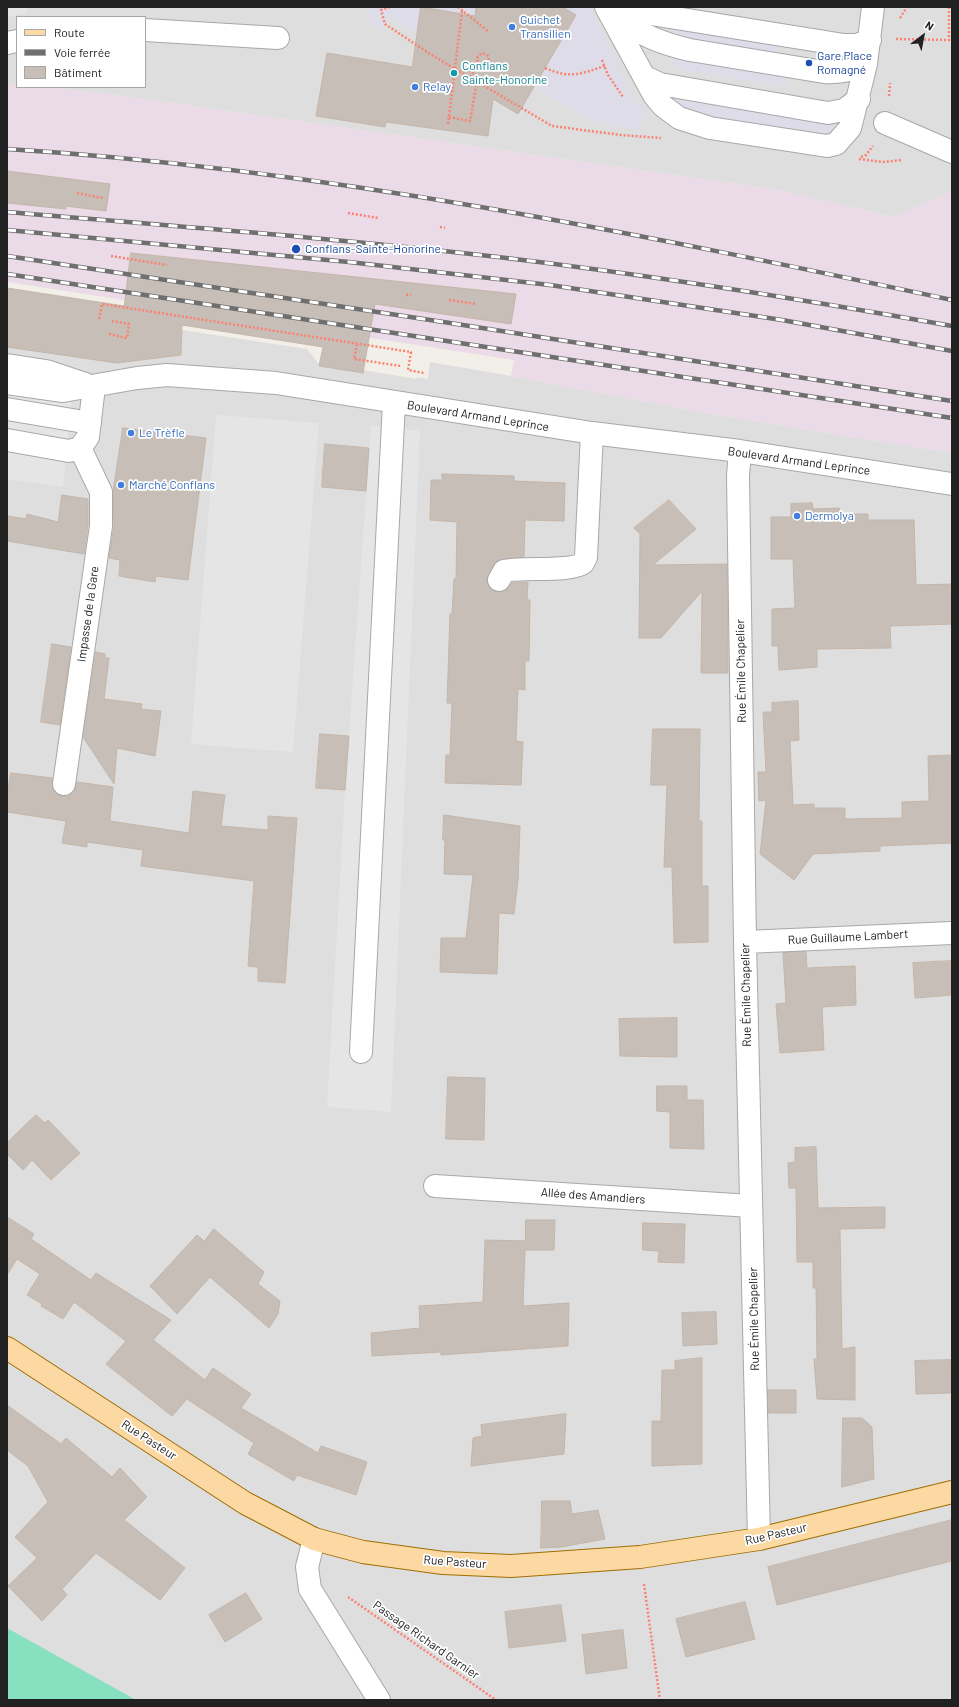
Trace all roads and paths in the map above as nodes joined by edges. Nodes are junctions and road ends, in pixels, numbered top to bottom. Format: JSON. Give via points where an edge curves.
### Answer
{"nodes":[{"id":1,"x":390,"y":7,"type":"edge"},
{"id":2,"x":458,"y":7,"type":"edge"},
{"id":3,"x":606,"y":7,"type":"edge"},
{"id":4,"x":611,"y":7,"type":"edge"},
{"id":5,"x":620,"y":7,"type":"edge"},
{"id":6,"x":873,"y":7,"type":"edge"},
{"id":7,"x":949,"y":7,"type":"edge"},
{"id":8,"x":462,"y":11,"type":"dead end"},
{"id":9,"x":146,"y":30,"type":"edge"},
{"id":10,"x":489,"y":32,"type":"dead end"},
{"id":11,"x":278,"y":38,"type":"dead end"},
{"id":12,"x":893,"y":39,"type":"dead end"},
{"id":13,"x":870,"y":40,"type":"junction"},
{"id":14,"x":866,"y":64,"type":"junction"},
{"id":15,"x":483,"y":65,"type":"dead end"},
{"id":16,"x":605,"y":66,"type":"dead end"},
{"id":17,"x":454,"y":67,"type":"junction"},
{"id":18,"x":545,"y":68,"type":"dead end"},
{"id":19,"x":470,"y":77,"type":"junction"},
{"id":20,"x":645,"y":77,"type":"junction"},
{"id":21,"x":477,"y":80,"type":"junction"},
{"id":22,"x":859,"y":99,"type":"junction"},
{"id":23,"x":449,"y":117,"type":"junction"},
{"id":24,"x":885,"y":123,"type":"dead end"},
{"id":25,"x":448,"y":124,"type":"dead end"},
{"id":26,"x":663,"y":136,"type":"dead end"},
{"id":27,"x":952,"y":152,"type":"edge"},
{"id":28,"x":77,"y":193,"type":"dead end"},
{"id":29,"x":103,"y":198,"type":"dead end"},
{"id":30,"x":348,"y":213,"type":"dead end"},
{"id":31,"x":378,"y":218,"type":"dead end"},
{"id":32,"x":440,"y":227,"type":"dead end"},
{"id":33,"x":445,"y":228,"type":"dead end"},
{"id":34,"x":111,"y":256,"type":"dead end"},
{"id":35,"x":167,"y":265,"type":"dead end"},
{"id":36,"x":406,"y":295,"type":"dead end"},
{"id":37,"x":411,"y":295,"type":"dead end"},
{"id":38,"x":449,"y":300,"type":"dead end"},
{"id":39,"x":476,"y":304,"type":"dead end"},
{"id":40,"x":99,"y":319,"type":"dead end"},
{"id":41,"x":111,"y":321,"type":"dead end"},
{"id":42,"x":109,"y":334,"type":"dead end"},
{"id":43,"x":357,"y":344,"type":"junction"},
{"id":44,"x":7,"y":365,"type":"edge"},
{"id":45,"x":401,"y":366,"type":"dead end"},
{"id":46,"x":424,"y":373,"type":"dead end"},
{"id":47,"x":7,"y":382,"type":"edge"},
{"id":48,"x":94,"y":387,"type":"junction"},
{"id":49,"x":394,"y":403,"type":"junction"},
{"id":50,"x":7,"y":410,"type":"edge"},
{"id":51,"x":90,"y":423,"type":"junction"},
{"id":52,"x":592,"y":433,"type":"junction"},
{"id":53,"x":7,"y":440,"type":"edge"},
{"id":54,"x":80,"y":448,"type":"junction"},
{"id":55,"x":740,"y":451,"type":"junction"},
{"id":56,"x":952,"y":484,"type":"edge"},
{"id":57,"x":499,"y":580,"type":"dead end"},
{"id":58,"x":64,"y":784,"type":"dead end"},
{"id":59,"x":952,"y":932,"type":"edge"},
{"id":60,"x":745,"y":942,"type":"junction"},
{"id":61,"x":361,"y":1052,"type":"dead end"},
{"id":62,"x":435,"y":1186,"type":"dead end"},
{"id":63,"x":751,"y":1206,"type":"junction"},
{"id":64,"x":7,"y":1348,"type":"edge"},
{"id":65,"x":952,"y":1492,"type":"edge"},
{"id":66,"x":314,"y":1539,"type":"junction"},
{"id":67,"x":759,"y":1540,"type":"junction"},
{"id":68,"x":640,"y":1557,"type":"junction"},
{"id":69,"x":345,"y":1595,"type":"dead end"},
{"id":70,"x":379,"y":1700,"type":"edge"},
{"id":71,"x":496,"y":1700,"type":"edge"},
{"id":72,"x":660,"y":1700,"type":"edge"}],
"edges":[{"from":1,"to":17,"type":"path","via":[[381,10],[385,24]]},
{"from":2,"to":10,"type":"path"},
{"from":3,"to":20,"type":"street"},
{"from":4,"to":14,"type":"street","via":[[626,23],[672,46],[824,72],[840,73]]},
{"from":5,"to":13,"type":"street","via":[[844,45],[857,45]]},
{"from":6,"to":13,"type":"street"},
{"from":7,"to":12,"type":"path","via":[[949,40]]},
{"from":8,"to":17,"type":"path"},
{"from":9,"to":11,"type":"street"},
{"from":13,"to":14,"type":"street"},
{"from":14,"to":22,"type":"street"},
{"from":15,"to":19,"type":"path","via":[[478,63],[477,58],[483,53],[488,56],[489,61],[484,69],[475,70]]},
{"from":16,"to":18,"type":"path","via":[[576,75],[558,74]]},
{"from":17,"to":19,"type":"path"},
{"from":17,"to":23,"type":"path"},
{"from":19,"to":21,"type":"path"},
{"from":20,"to":22,"type":"street","via":[[660,84],[828,112],[844,110]]},
{"from":20,"to":22,"type":"street","via":[[658,101],[679,118],[710,128],[827,146],[836,144],[850,128]]},
{"from":21,"to":23,"type":"path","via":[[470,121]]},
{"from":21,"to":26,"type":"path","via":[[552,126],[659,139]]},
{"from":23,"to":25,"type":"path"},
{"from":24,"to":27,"type":"street"},
{"from":28,"to":29,"type":"path"},
{"from":30,"to":31,"type":"path"},
{"from":32,"to":33,"type":"path"},
{"from":34,"to":35,"type":"path"},
{"from":36,"to":37,"type":"path"},
{"from":38,"to":39,"type":"path"},
{"from":40,"to":43,"type":"path","via":[[102,304]]},
{"from":41,"to":42,"type":"path","via":[[130,324],[127,338]]},
{"from":43,"to":45,"type":"path","via":[[354,359]]},
{"from":43,"to":46,"type":"path","via":[[411,352],[408,370]]},
{"from":44,"to":48,"type":"street","via":[[46,371]]},
{"from":47,"to":48,"type":"street","name":"Boulevard Armand Leprince","via":[[63,391]]},
{"from":48,"to":49,"type":"street","name":"Boulevard Armand Leprince","via":[[167,375],[276,383]]},
{"from":48,"to":51,"type":"street"},
{"from":49,"to":52,"type":"street","name":"Boulevard Armand Leprince"},
{"from":49,"to":61,"type":"street"},
{"from":50,"to":51,"type":"street"},
{"from":51,"to":54,"type":"street","via":[[88,437]]},
{"from":52,"to":55,"type":"street","name":"Boulevard Armand Leprince"},
{"from":52,"to":57,"type":"street","via":[[586,557],[582,563],[569,568],[504,571]]},
{"from":53,"to":54,"type":"street","via":[[69,451]]},
{"from":54,"to":58,"type":"street","name":"Impasse de la Gare","via":[[101,492],[101,526]]},
{"from":55,"to":56,"type":"street","name":"Boulevard Armand Leprince"},
{"from":55,"to":60,"type":"street","name":"Rue Émile Chapelier","via":[[738,476]]},
{"from":59,"to":60,"type":"street","name":"Rue Guillaume Lambert"},
{"from":60,"to":63,"type":"street","name":"Rue Émile Chapelier"},
{"from":62,"to":63,"type":"street","name":"Allée des Amandiers"},
{"from":63,"to":67,"type":"street","name":"Rue Émile Chapelier"},
{"from":64,"to":66,"type":"main road","name":"Rue Pasteur","via":[[246,1503]]},
{"from":65,"to":67,"type":"main road","name":"Rue Pasteur"},
{"from":66,"to":68,"type":"main road","name":"Rue Pasteur","via":[[363,1552],[443,1563],[511,1566]]},
{"from":66,"to":70,"type":"street","via":[[307,1567],[310,1589]]},
{"from":67,"to":68,"type":"main road","name":"Rue Pasteur"},
{"from":68,"to":72,"type":"path"},
{"from":69,"to":71,"type":"path","name":"Passage Richard Garnier"}]}
